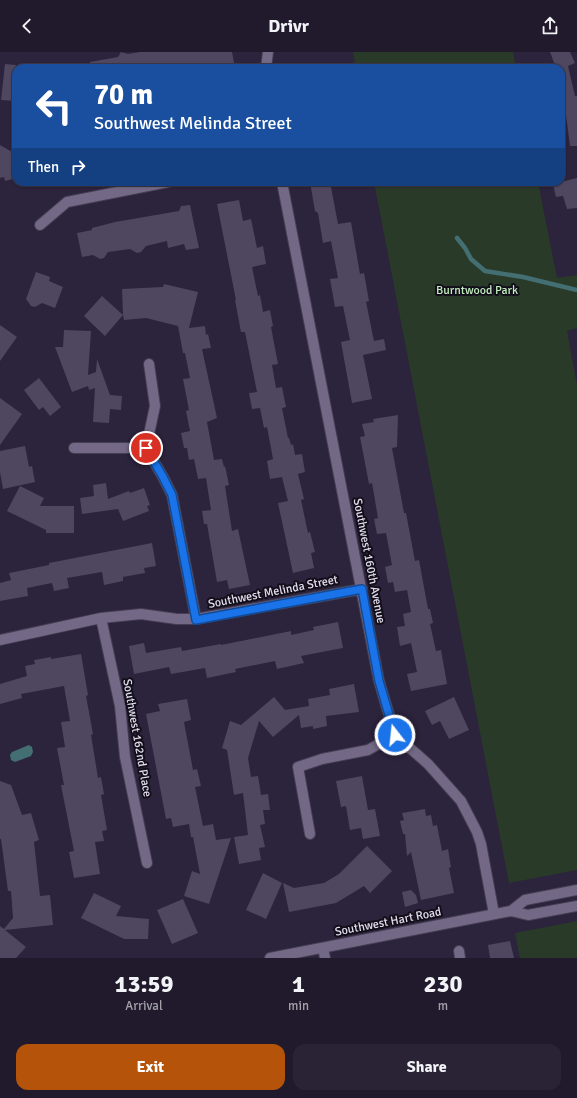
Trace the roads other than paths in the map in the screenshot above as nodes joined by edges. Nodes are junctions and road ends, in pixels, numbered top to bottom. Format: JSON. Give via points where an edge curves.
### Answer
{"nodes":[{"id":1,"x":268,"y":52,"type":"edge"},
{"id":2,"x":266,"y":64,"type":"edge"},
{"id":3,"x":148,"y":186,"type":"edge"},
{"id":4,"x":283,"y":186,"type":"edge"},
{"id":5,"x":40,"y":225,"type":"dead end"},
{"id":6,"x":149,"y":364,"type":"dead end"},
{"id":7,"x":74,"y":448,"type":"dead end"},
{"id":8,"x":146,"y":448,"type":"junction"},
{"id":9,"x":362,"y":589,"type":"junction"},
{"id":10,"x":100,"y":618,"type":"junction"},
{"id":11,"x":196,"y":620,"type":"junction"},
{"id":12,"x":0,"y":640,"type":"edge"},
{"id":13,"x":395,"y":735,"type":"junction"},
{"id":14,"x":310,"y":834,"type":"dead end"},
{"id":15,"x":147,"y":863,"type":"dead end"},
{"id":16,"x":577,"y":890,"type":"edge"},
{"id":17,"x":577,"y":906,"type":"edge"},
{"id":18,"x":512,"y":911,"type":"junction"},
{"id":19,"x":494,"y":914,"type":"junction"},
{"id":20,"x":324,"y":953,"type":"edge"},
{"id":21,"x":270,"y":958,"type":"edge"}],
"edges":[{"from":1,"to":2,"type":"street"},
{"from":3,"to":5,"type":"street","via":[[67,202]]},
{"from":4,"to":9,"type":"street","name":"Southwest 160th Avenue"},
{"from":6,"to":8,"type":"street","via":[[155,406]]},
{"from":7,"to":8,"type":"street"},
{"from":8,"to":11,"type":"street","via":[[172,495]]},
{"from":9,"to":11,"type":"street","name":"Southwest Melinda Street"},
{"from":9,"to":13,"type":"street","name":"Southwest 160th Avenue","via":[[379,681]]},
{"from":10,"to":11,"type":"street","name":"Southwest Melinda Street","via":[[141,614]]},
{"from":10,"to":12,"type":"street","name":"Southwest Melinda Street"},
{"from":10,"to":15,"type":"street","name":"Southwest 162nd Place","via":[[120,706],[125,757]]},
{"from":13,"to":14,"type":"street","via":[[368,750],[322,759],[298,768]]},
{"from":13,"to":19,"type":"street","via":[[428,764],[461,801],[481,844]]},
{"from":16,"to":18,"type":"street","name":"Southwest Hart Road","via":[[525,900]]},
{"from":17,"to":18,"type":"street","name":"Southwest Hart Road","via":[[528,915]]},
{"from":18,"to":19,"type":"street","name":"Southwest Hart Road"},
{"from":19,"to":20,"type":"street","name":"Southwest Hart Road"},
{"from":20,"to":21,"type":"street","name":"Southwest Hart Road"}]}
